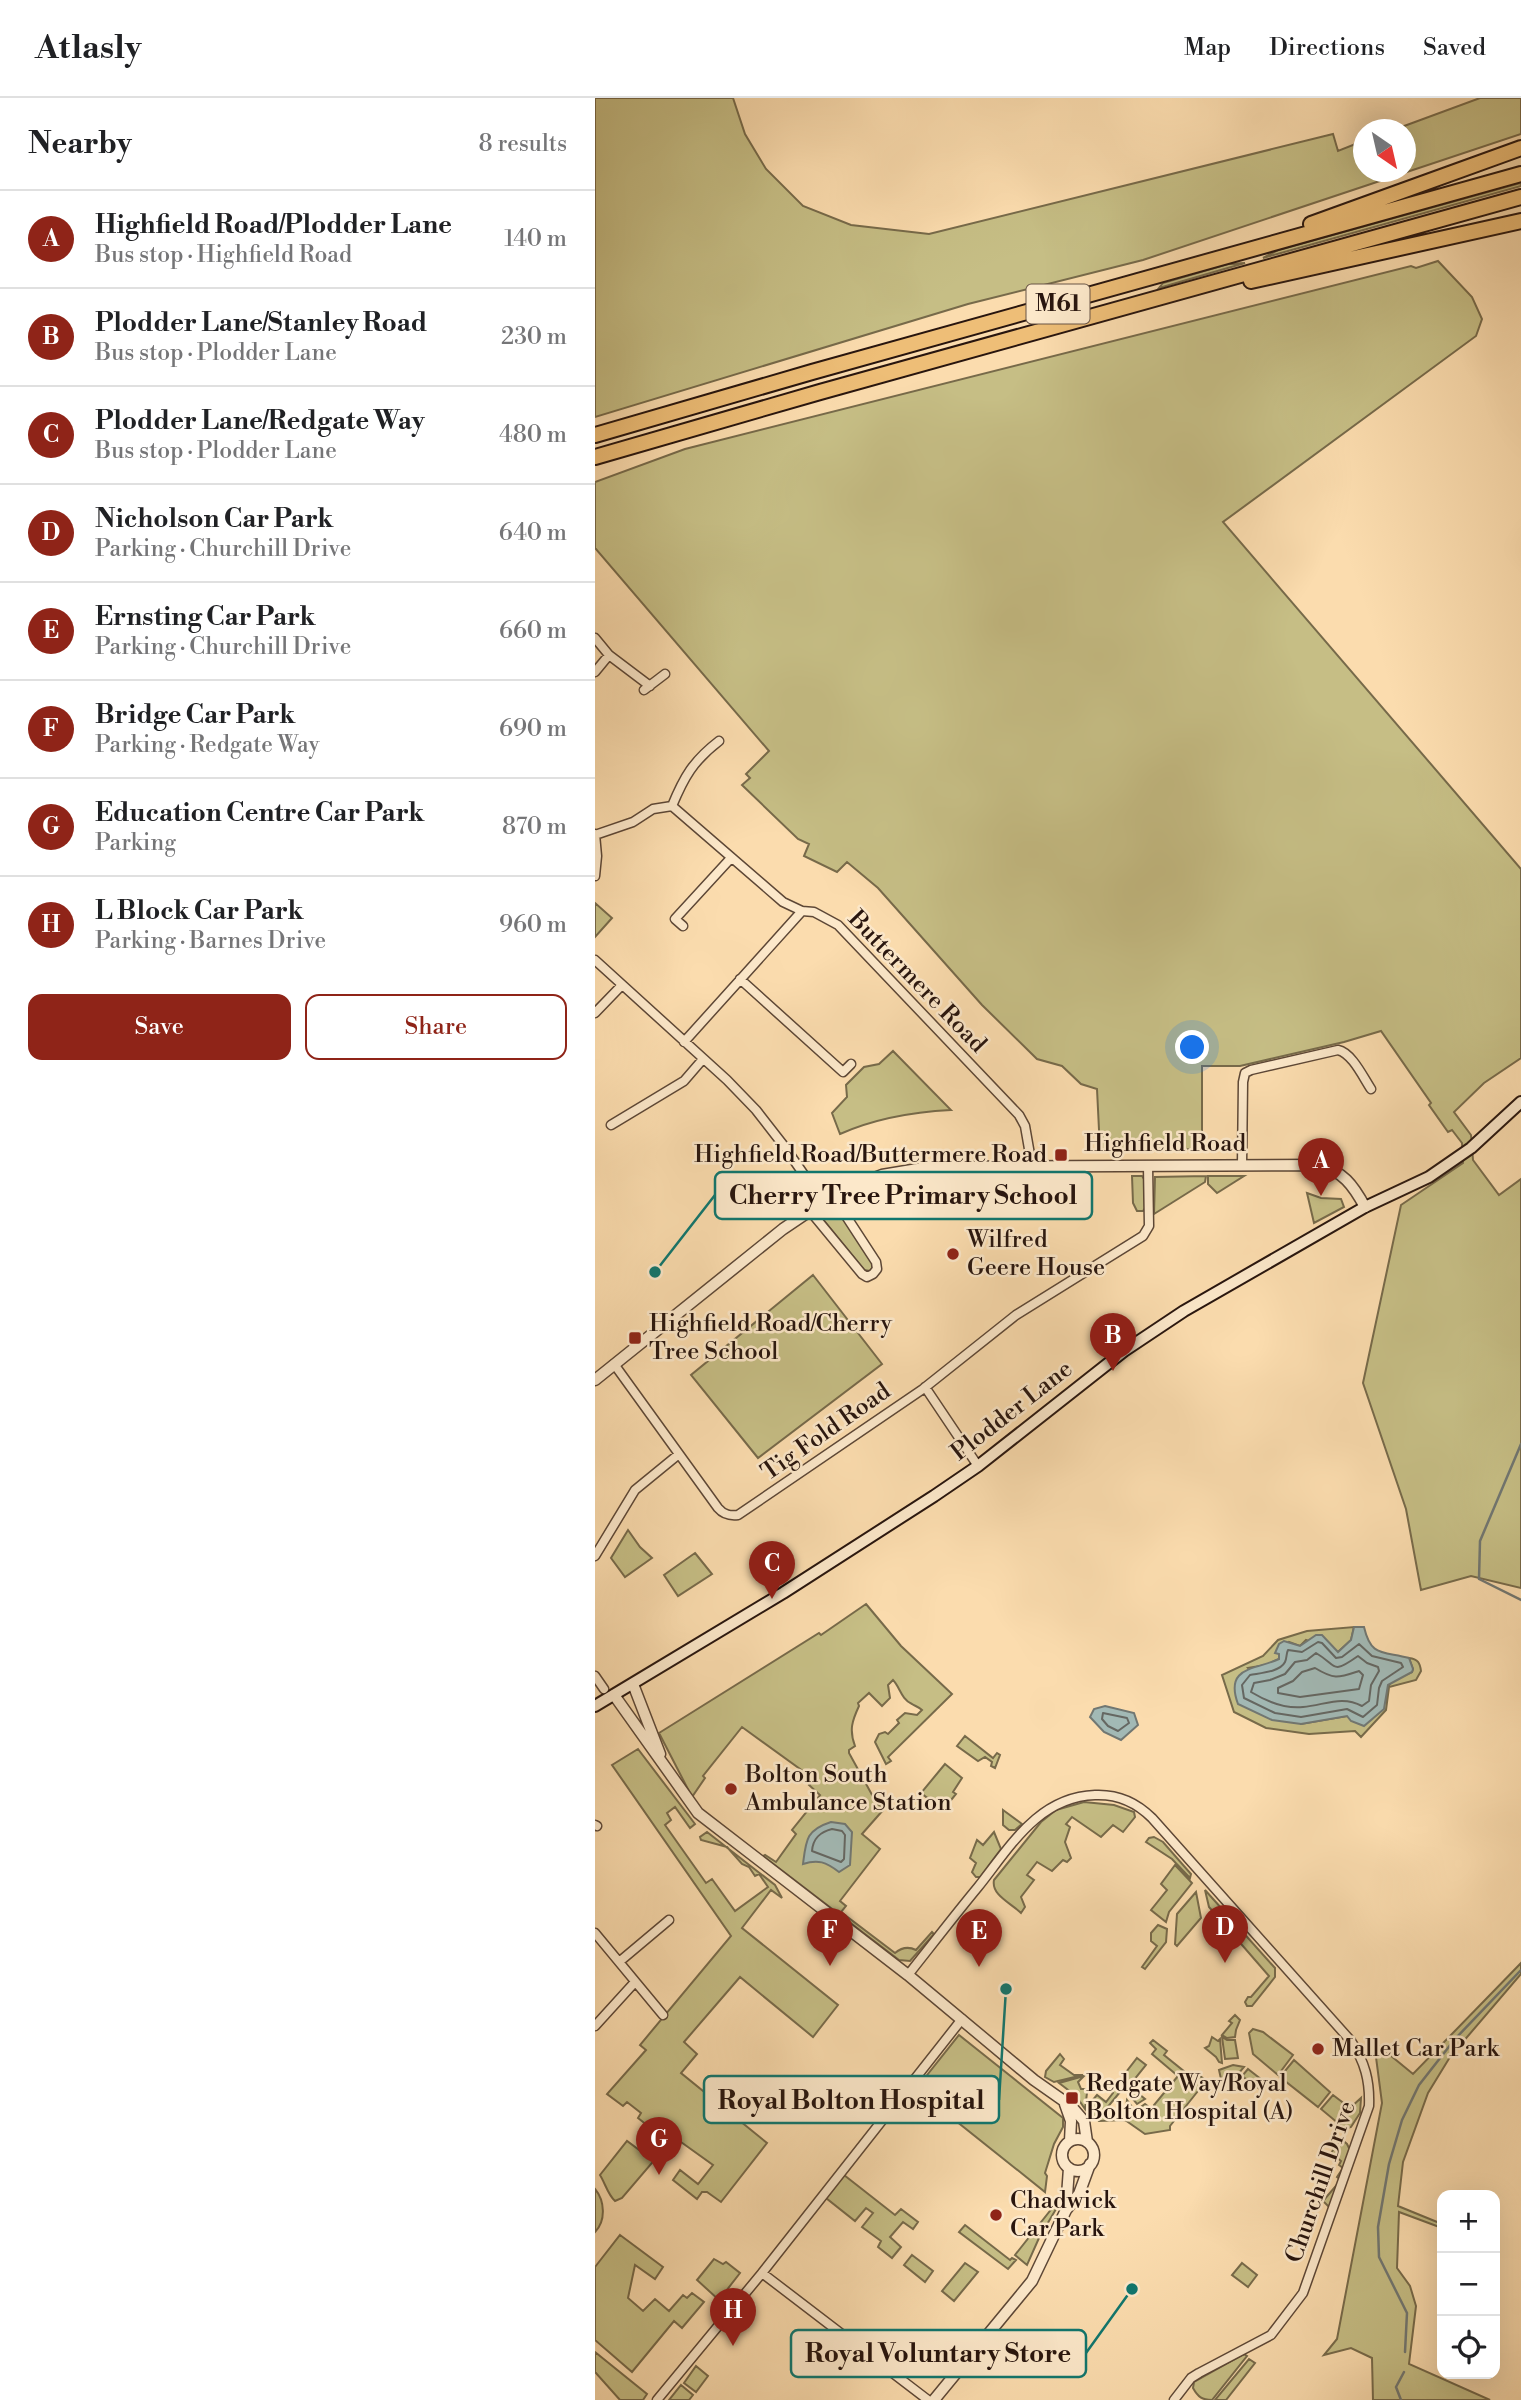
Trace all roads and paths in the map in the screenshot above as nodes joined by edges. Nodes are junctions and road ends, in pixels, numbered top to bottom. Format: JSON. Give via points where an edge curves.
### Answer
{"nodes":[{"id":1,"x":1521,"y":148,"type":"edge"},
{"id":2,"x":1521,"y":174,"type":"edge"},
{"id":3,"x":1521,"y":197,"type":"edge"},
{"id":4,"x":1521,"y":221,"type":"edge"},
{"id":5,"x":1191,"y":266,"type":"junction"},
{"id":6,"x":1136,"y":305,"type":"junction"},
{"id":7,"x":595,"y":435,"type":"edge"},
{"id":8,"x":595,"y":457,"type":"edge"},
{"id":9,"x":595,"y":638,"type":"edge"},
{"id":10,"x":609,"y":655,"type":"junction"},
{"id":11,"x":595,"y":672,"type":"edge"},
{"id":12,"x":665,"y":674,"type":"dead end"},
{"id":13,"x":719,"y":741,"type":"dead end"},
{"id":14,"x":672,"y":806,"type":"junction"},
{"id":15,"x":595,"y":835,"type":"edge"},
{"id":16,"x":731,"y":858,"type":"junction"},
{"id":17,"x":595,"y":876,"type":"edge"},
{"id":18,"x":802,"y":911,"type":"junction"},
{"id":19,"x":683,"y":926,"type":"dead end"},
{"id":20,"x":595,"y":960,"type":"edge"},
{"id":21,"x":740,"y":979,"type":"junction"},
{"id":22,"x":622,"y":985,"type":"junction"},
{"id":23,"x":595,"y":1013,"type":"edge"},
{"id":24,"x":684,"y":1042,"type":"junction"},
{"id":25,"x":703,"y":1059,"type":"junction"},
{"id":26,"x":851,"y":1064,"type":"dead end"},
{"id":27,"x":1371,"y":1088,"type":"dead end"},
{"id":28,"x":1521,"y":1102,"type":"edge"},
{"id":29,"x":611,"y":1125,"type":"dead end"},
{"id":30,"x":1242,"y":1165,"type":"junction"},
{"id":31,"x":1032,"y":1166,"type":"junction"},
{"id":32,"x":1148,"y":1166,"type":"junction"},
{"id":33,"x":833,"y":1196,"type":"junction"},
{"id":34,"x":823,"y":1202,"type":"junction"},
{"id":35,"x":1365,"y":1207,"type":"junction"},
{"id":36,"x":810,"y":1210,"type":"junction"},
{"id":37,"x":614,"y":1364,"type":"junction"},
{"id":38,"x":595,"y":1380,"type":"edge"},
{"id":39,"x":925,"y":1387,"type":"junction"},
{"id":40,"x":679,"y":1454,"type":"junction"},
{"id":41,"x":978,"y":1466,"type":"junction"},
{"id":42,"x":595,"y":1556,"type":"edge"},
{"id":43,"x":595,"y":1676,"type":"edge"},
{"id":44,"x":633,"y":1684,"type":"junction"},
{"id":45,"x":609,"y":1692,"type":"junction"},
{"id":46,"x":595,"y":1706,"type":"edge"},
{"id":47,"x":665,"y":1767,"type":"junction"},
{"id":48,"x":669,"y":1920,"type":"dead end"},
{"id":49,"x":595,"y":1933,"type":"edge"},
{"id":50,"x":619,"y":1962,"type":"junction"},
{"id":51,"x":908,"y":1975,"type":"junction"},
{"id":52,"x":635,"y":1982,"type":"junction"},
{"id":53,"x":663,"y":2015,"type":"dead end"},
{"id":54,"x":962,"y":2019,"type":"junction"},
{"id":55,"x":595,"y":2026,"type":"edge"},
{"id":56,"x":1065,"y":2104,"type":"junction"},
{"id":57,"x":1069,"y":2141,"type":"junction"},
{"id":58,"x":1087,"y":2142,"type":"junction"},
{"id":59,"x":1090,"y":2164,"type":"junction"},
{"id":60,"x":1069,"y":2168,"type":"junction"},
{"id":61,"x":1066,"y":2210,"type":"junction"},
{"id":62,"x":762,"y":2273,"type":"junction"},
{"id":63,"x":657,"y":2400,"type":"edge"},
{"id":64,"x":929,"y":2400,"type":"edge"},
{"id":65,"x":934,"y":2400,"type":"edge"},
{"id":66,"x":1174,"y":2400,"type":"edge"}],
"edges":[{"from":1,"to":5,"type":"highway","number":"M61"},
{"from":2,"to":5,"type":"highway","number":"M61"},
{"from":3,"to":6,"type":"highway","number":"M61"},
{"from":4,"to":6,"type":"highway","number":"M61"},
{"from":5,"to":7,"type":"highway","number":"M61"},
{"from":6,"to":8,"type":"highway","number":"M61"},
{"from":9,"to":10,"type":"street"},
{"from":10,"to":11,"type":"street"},
{"from":10,"to":12,"type":"street","via":[[647,688]]},
{"from":13,"to":14,"type":"street","via":[[708,744],[684,777]]},
{"from":14,"to":15,"type":"street","via":[[653,808],[633,822]]},
{"from":14,"to":16,"type":"street","name":"Buttermere Road"},
{"from":15,"to":17,"type":"street"},
{"from":16,"to":18,"type":"street","name":"Buttermere Road","via":[[783,902]]},
{"from":16,"to":19,"type":"street","via":[[675,919]]},
{"from":18,"to":21,"type":"street"},
{"from":18,"to":31,"type":"street","name":"Buttermere Road","via":[[838,925],[1010,1105],[1025,1126]]},
{"from":20,"to":22,"type":"street"},
{"from":21,"to":24,"type":"street"},
{"from":21,"to":26,"type":"street","via":[[843,1072]]},
{"from":22,"to":23,"type":"street"},
{"from":22,"to":24,"type":"street"},
{"from":24,"to":25,"type":"street"},
{"from":25,"to":29,"type":"street","via":[[684,1080]]},
{"from":25,"to":34,"type":"street","via":[[756,1110]]},
{"from":27,"to":30,"type":"street","via":[[1348,1056],[1338,1050],[1245,1073]]},
{"from":28,"to":35,"type":"main road","name":"Plodder Lane","via":[[1446,1165]]},
{"from":30,"to":32,"type":"street","name":"Highfield Road"},
{"from":30,"to":35,"type":"street","name":"Highfield Road","via":[[1331,1168],[1350,1182]]},
{"from":31,"to":32,"type":"street","name":"Highfield Road"},
{"from":31,"to":33,"type":"street","name":"Highfield Road","via":[[916,1169],[882,1175]]},
{"from":32,"to":39,"type":"street","name":"Tig Fold Road","via":[[1149,1226],[1143,1236],[1016,1315]]},
{"from":33,"to":34,"type":"street","name":"Highfield Road"},
{"from":33,"to":36,"type":"street","via":[[876,1262],[873,1274],[862,1274]]},
{"from":34,"to":36,"type":"street","name":"Highfield Road"},
{"from":35,"to":41,"type":"main road","name":"Plodder Lane","via":[[1247,1273],[1124,1351]]},
{"from":36,"to":37,"type":"street","name":"Highfield Road"},
{"from":37,"to":38,"type":"street","name":"Highfield Road"},
{"from":37,"to":40,"type":"street","name":"Tig Fold Road"},
{"from":39,"to":40,"type":"street","name":"Tig Fold Road","via":[[738,1515],[722,1513]]},
{"from":39,"to":41,"type":"street"},
{"from":40,"to":42,"type":"street","via":[[635,1490]]},
{"from":41,"to":44,"type":"main road","name":"Plodder Lane","via":[[783,1594]]},
{"from":43,"to":45,"type":"street"},
{"from":44,"to":45,"type":"main road","name":"Plodder Lane"},
{"from":44,"to":47,"type":"street"},
{"from":45,"to":46,"type":"main road","name":"Plodder Lane"},
{"from":45,"to":47,"type":"street"},
{"from":47,"to":51,"type":"street","via":[[698,1813]]},
{"from":48,"to":50,"type":"street"},
{"from":49,"to":50,"type":"street"},
{"from":50,"to":52,"type":"street"},
{"from":51,"to":54,"type":"street"},
{"from":51,"to":66,"type":"street","name":"Churchill Drive","via":[[1037,1817],[1074,1797],[1101,1794],[1131,1802],[1152,1818],[1361,2056],[1370,2089],[1367,2114],[1303,2293],[1271,2335],[1191,2378]]},
{"from":52,"to":53,"type":"street"},
{"from":52,"to":55,"type":"street"},
{"from":54,"to":56,"type":"street"},
{"from":54,"to":62,"type":"street"},
{"from":56,"to":57,"type":"street","via":[[1071,2121]]},
{"from":56,"to":58,"type":"street","via":[[1084,2122]]},
{"from":57,"to":58,"type":"street"},
{"from":57,"to":60,"type":"street","via":[[1062,2154]]},
{"from":58,"to":59,"type":"street","via":[[1094,2155]]},
{"from":59,"to":60,"type":"street","via":[[1078,2171]]},
{"from":59,"to":61,"type":"street","via":[[1079,2194]]},
{"from":60,"to":61,"type":"street"},
{"from":61,"to":65,"type":"street","via":[[1032,2281]]},
{"from":62,"to":63,"type":"street"},
{"from":62,"to":64,"type":"street"}]}
